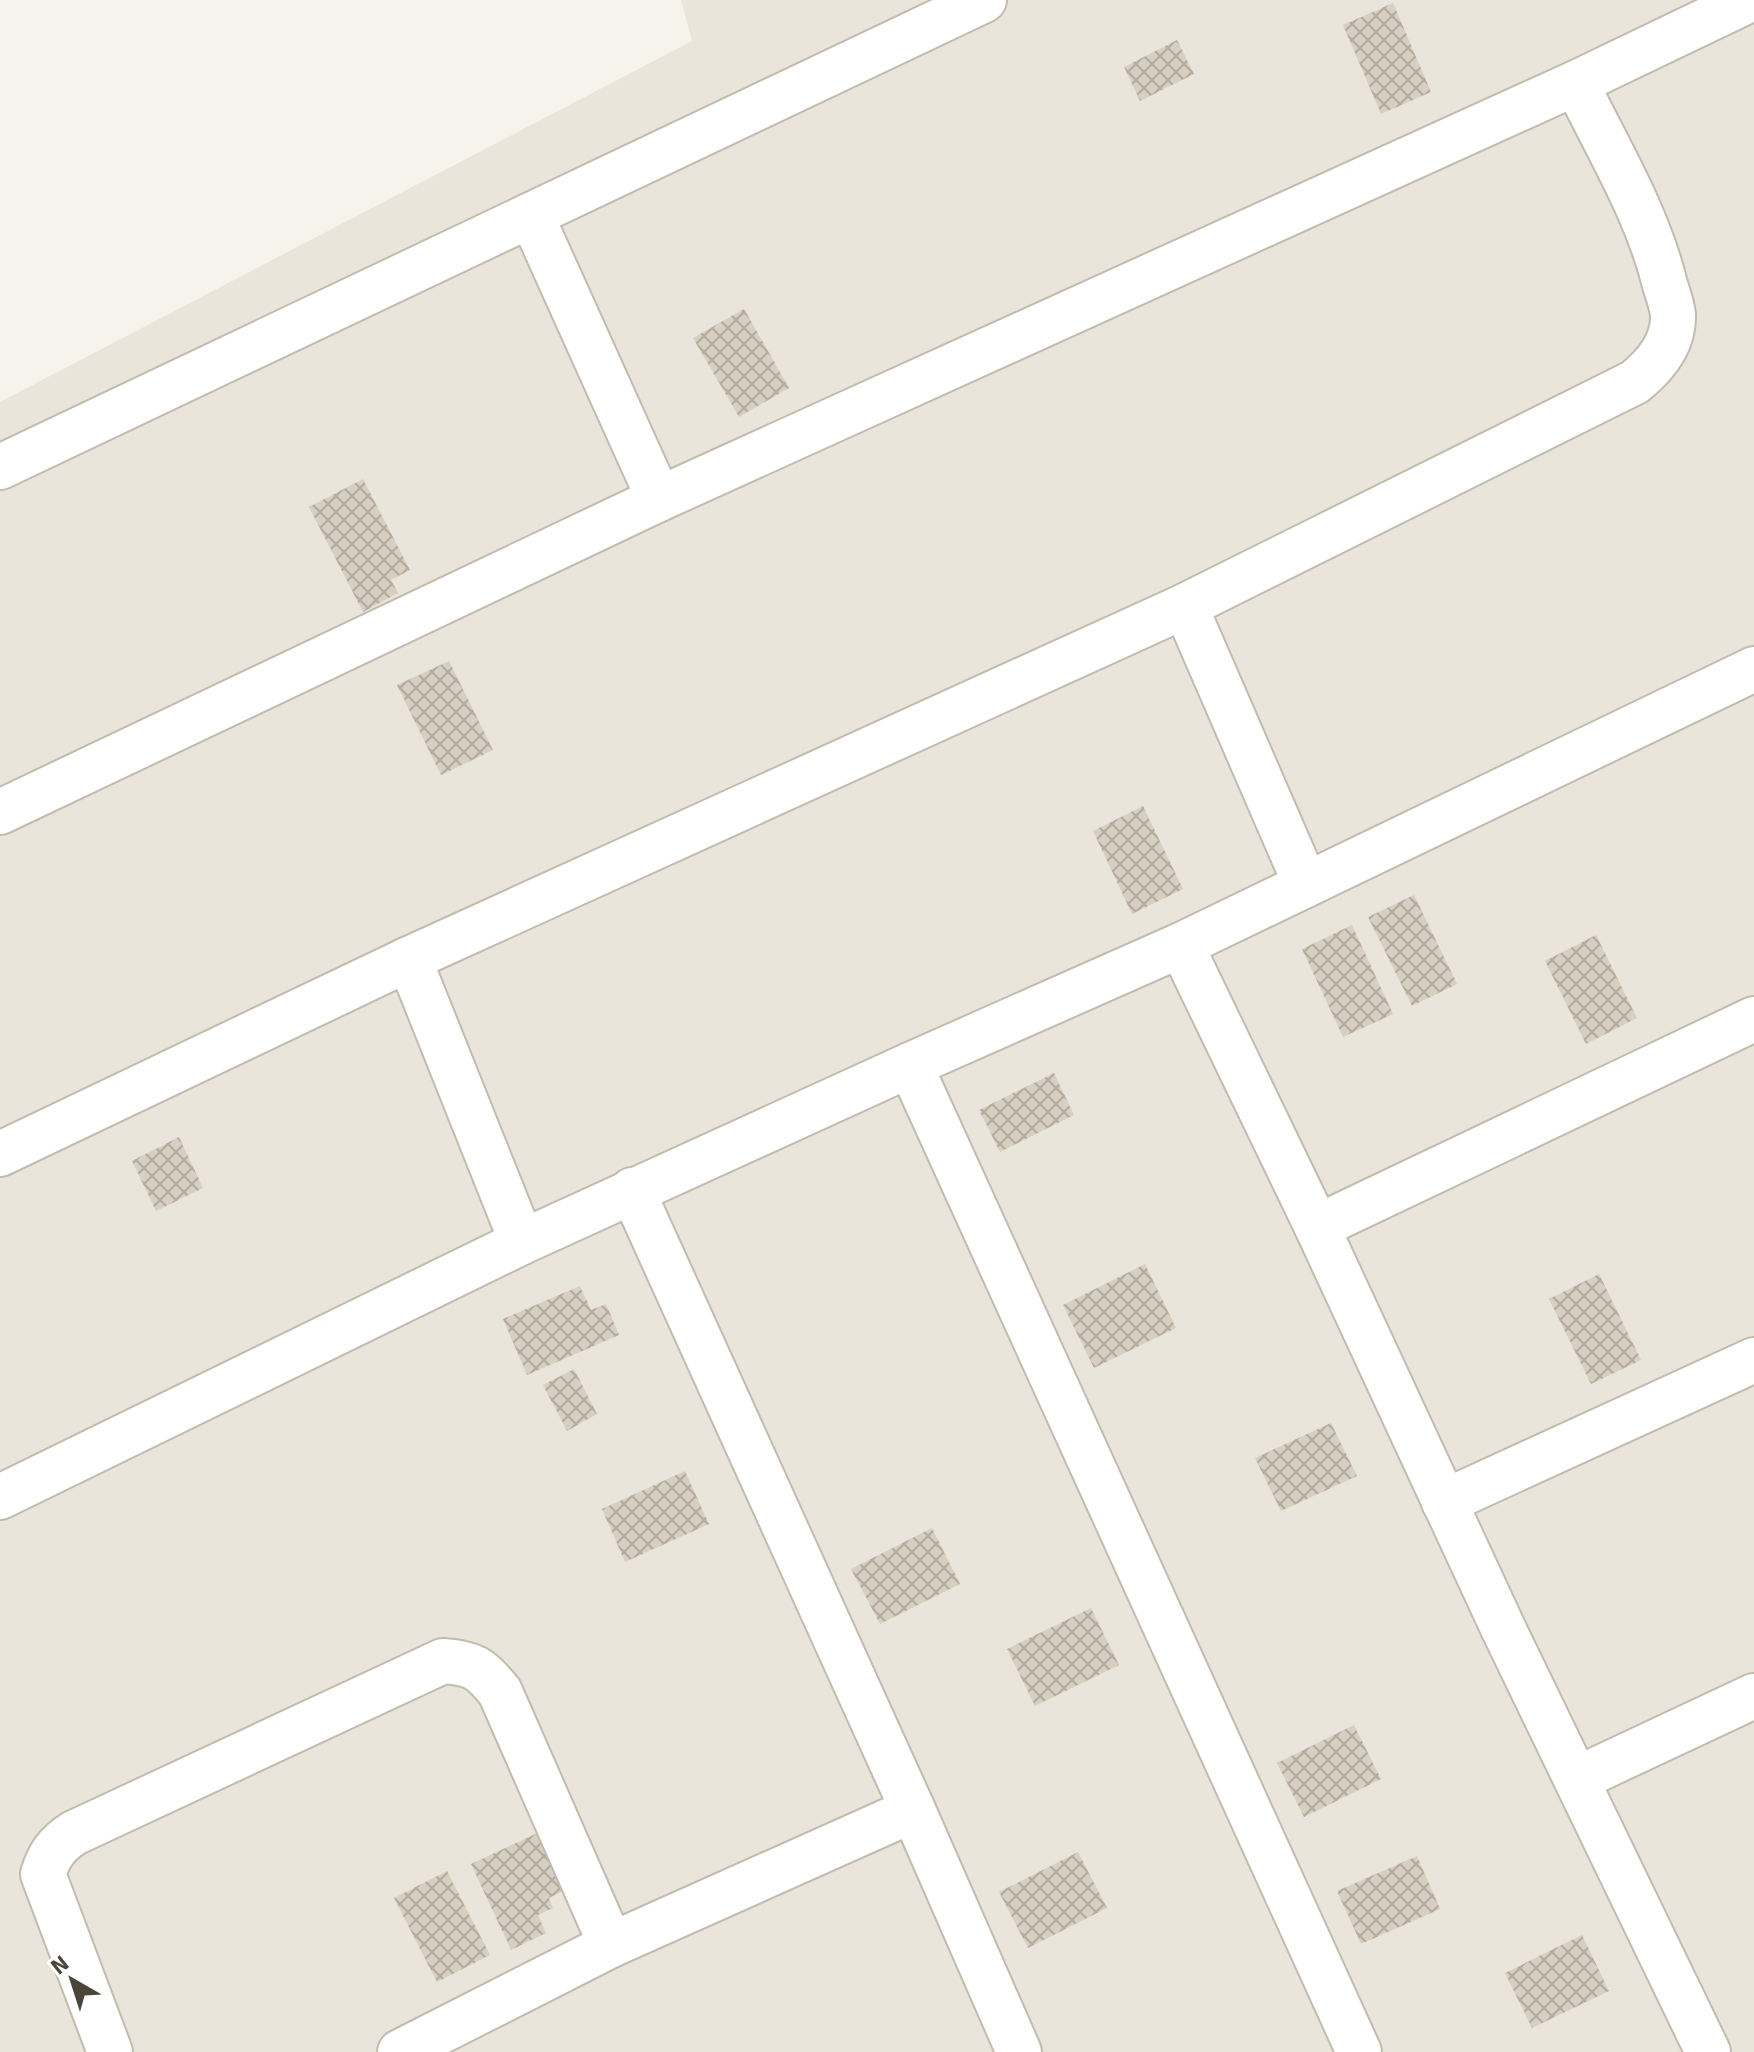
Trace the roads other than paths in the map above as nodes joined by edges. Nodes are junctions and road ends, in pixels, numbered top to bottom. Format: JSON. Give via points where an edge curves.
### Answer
{"nodes":[{"id":1,"x":984,"y":0,"type":"edge"},
{"id":2,"x":1749,"y":0,"type":"edge"},
{"id":3,"x":1576,"y":83,"type":"junction"},
{"id":4,"x":531,"y":215,"type":"junction"},
{"id":5,"x":0,"y":467,"type":"edge"},
{"id":6,"x":659,"y":499,"type":"junction"},
{"id":7,"x":1185,"y":606,"type":"junction"},
{"id":8,"x":1754,"y":669,"type":"edge"},
{"id":9,"x":0,"y":812,"type":"edge"},
{"id":10,"x":1306,"y":885,"type":"junction"},
{"id":11,"x":1181,"y":945,"type":"junction"},
{"id":12,"x":409,"y":959,"type":"junction"},
{"id":13,"x":1754,"y":1019,"type":"edge"},
{"id":14,"x":910,"y":1065,"type":"junction"},
{"id":15,"x":0,"y":1154,"type":"edge"},
{"id":16,"x":632,"y":1190,"type":"junction"},
{"id":17,"x":1317,"y":1227,"type":"junction"},
{"id":18,"x":522,"y":1242,"type":"junction"},
{"id":19,"x":1754,"y":1360,"type":"edge"},
{"id":20,"x":0,"y":1497,"type":"edge"},
{"id":21,"x":1444,"y":1502,"type":"junction"},
{"id":22,"x":1754,"y":1696,"type":"edge"},
{"id":23,"x":1577,"y":1779,"type":"junction"},
{"id":24,"x":913,"y":1810,"type":"junction"},
{"id":25,"x":611,"y":1945,"type":"junction"},
{"id":26,"x":110,"y":2052,"type":"edge"},
{"id":27,"x":400,"y":2052,"type":"edge"},
{"id":28,"x":1019,"y":2052,"type":"edge"},
{"id":29,"x":1359,"y":2052,"type":"edge"},
{"id":30,"x":1708,"y":2052,"type":"edge"}],
"edges":[{"from":1,"to":4,"type":"street"},
{"from":2,"to":3,"type":"street"},
{"from":3,"to":6,"type":"street"},
{"from":3,"to":7,"type":"street","via":[[1659,260],[1673,315],[1661,355],[1635,382]]},
{"from":4,"to":5,"type":"street"},
{"from":4,"to":6,"type":"street"},
{"from":6,"to":9,"type":"street"},
{"from":7,"to":10,"type":"street"},
{"from":7,"to":12,"type":"street"},
{"from":8,"to":10,"type":"street"},
{"from":10,"to":11,"type":"street"},
{"from":11,"to":14,"type":"street"},
{"from":11,"to":17,"type":"street"},
{"from":12,"to":15,"type":"street"},
{"from":12,"to":18,"type":"street"},
{"from":13,"to":17,"type":"street"},
{"from":14,"to":16,"type":"street"},
{"from":14,"to":29,"type":"street"},
{"from":16,"to":18,"type":"street"},
{"from":16,"to":24,"type":"street"},
{"from":17,"to":21,"type":"street"},
{"from":18,"to":20,"type":"street"},
{"from":19,"to":21,"type":"street"},
{"from":21,"to":23,"type":"street"},
{"from":22,"to":23,"type":"street"},
{"from":23,"to":30,"type":"street"},
{"from":24,"to":25,"type":"street"},
{"from":24,"to":28,"type":"street"},
{"from":25,"to":26,"type":"street","via":[[500,1692],[484,1672],[464,1662],[443,1661],[74,1833],[49,1856],[43,1874]]},
{"from":25,"to":27,"type":"street"}]}
